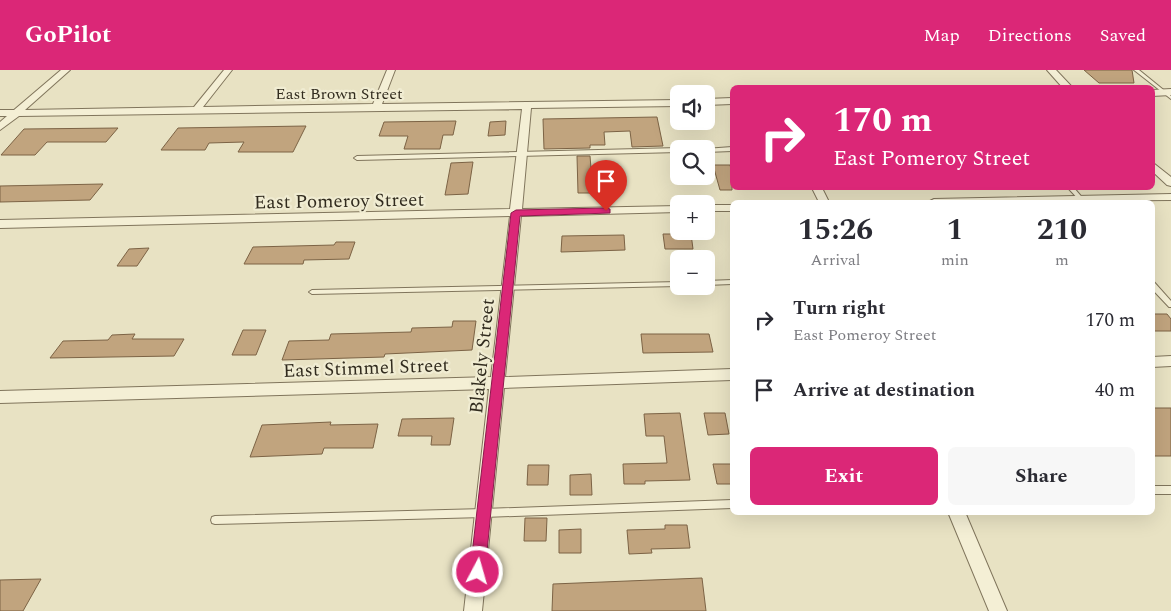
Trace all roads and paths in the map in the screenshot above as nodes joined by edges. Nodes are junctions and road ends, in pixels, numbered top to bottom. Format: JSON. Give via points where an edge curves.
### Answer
{"nodes":[{"id":1,"x":66,"y":70,"type":"edge"},
{"id":2,"x":228,"y":70,"type":"edge"},
{"id":3,"x":391,"y":70,"type":"edge"},
{"id":4,"x":1051,"y":70,"type":"edge"},
{"id":5,"x":1136,"y":70,"type":"edge"},
{"id":6,"x":1066,"y":85,"type":"edge"},
{"id":7,"x":1155,"y":93,"type":"edge"},
{"id":8,"x":1169,"y":94,"type":"edge"},
{"id":9,"x":730,"y":101,"type":"edge"},
{"id":10,"x":670,"y":102,"type":"edge"},
{"id":11,"x":715,"y":102,"type":"edge"},
{"id":12,"x":527,"y":106,"type":"junction"},
{"id":13,"x":376,"y":107,"type":"junction"},
{"id":14,"x":197,"y":109,"type":"junction"},
{"id":15,"x":0,"y":112,"type":"edge"},
{"id":16,"x":17,"y":112,"type":"junction"},
{"id":17,"x":0,"y":127,"type":"edge"},
{"id":18,"x":730,"y":149,"type":"edge"},
{"id":19,"x":670,"y":150,"type":"edge"},
{"id":20,"x":715,"y":150,"type":"edge"},
{"id":21,"x":522,"y":154,"type":"junction"},
{"id":22,"x":357,"y":158,"type":"dead end"},
{"id":23,"x":1155,"y":168,"type":"edge"},
{"id":24,"x":1171,"y":183,"type":"edge"},
{"id":25,"x":1073,"y":190,"type":"edge"},
{"id":26,"x":1171,"y":196,"type":"edge"},
{"id":27,"x":1081,"y":200,"type":"edge"},
{"id":28,"x":1100,"y":200,"type":"edge"},
{"id":29,"x":715,"y":208,"type":"edge"},
{"id":30,"x":730,"y":208,"type":"edge"},
{"id":31,"x":670,"y":209,"type":"edge"},
{"id":32,"x":516,"y":213,"type":"junction"},
{"id":33,"x":0,"y":224,"type":"edge"},
{"id":34,"x":730,"y":282,"type":"edge"},
{"id":35,"x":715,"y":283,"type":"edge"},
{"id":36,"x":670,"y":284,"type":"edge"},
{"id":37,"x":1155,"y":287,"type":"edge"},
{"id":38,"x":508,"y":288,"type":"junction"},
{"id":39,"x":312,"y":292,"type":"dead end"},
{"id":40,"x":1171,"y":304,"type":"edge"},
{"id":41,"x":1171,"y":361,"type":"edge"},
{"id":42,"x":1155,"y":362,"type":"edge"},
{"id":43,"x":730,"y":375,"type":"edge"},
{"id":44,"x":498,"y":382,"type":"junction"},
{"id":45,"x":0,"y":397,"type":"edge"},
{"id":46,"x":1155,"y":490,"type":"edge"},
{"id":47,"x":1171,"y":490,"type":"edge"},
{"id":48,"x":730,"y":504,"type":"edge"},
{"id":49,"x":484,"y":513,"type":"junction"},
{"id":50,"x":957,"y":515,"type":"edge"},
{"id":51,"x":215,"y":520,"type":"dead end"},
{"id":52,"x":473,"y":611,"type":"edge"},
{"id":53,"x":998,"y":611,"type":"edge"}],
"edges":[{"from":1,"to":16,"type":"street"},
{"from":2,"to":14,"type":"street"},
{"from":3,"to":13,"type":"street"},
{"from":4,"to":6,"type":"street"},
{"from":5,"to":8,"type":"lane"},
{"from":7,"to":8,"type":"street"},
{"from":9,"to":11,"type":"street"},
{"from":10,"to":12,"type":"street","name":"East Brown Street"},
{"from":12,"to":13,"type":"street","name":"East Brown Street"},
{"from":12,"to":21,"type":"street","name":"Blakely Street"},
{"from":13,"to":14,"type":"street","name":"East Brown Street"},
{"from":14,"to":16,"type":"street","name":"East Brown Street"},
{"from":15,"to":16,"type":"street","name":"East Brown Street"},
{"from":16,"to":17,"type":"street"},
{"from":18,"to":20,"type":"lane"},
{"from":19,"to":21,"type":"lane"},
{"from":21,"to":22,"type":"lane"},
{"from":21,"to":32,"type":"street","name":"Blakely Street"},
{"from":23,"to":24,"type":"street"},
{"from":25,"to":27,"type":"lane"},
{"from":26,"to":28,"type":"street"},
{"from":29,"to":30,"type":"street"},
{"from":31,"to":32,"type":"street","name":"East Pomeroy Street"},
{"from":32,"to":33,"type":"street","name":"East Pomeroy Street"},
{"from":32,"to":38,"type":"street","name":"Blakely Street"},
{"from":34,"to":35,"type":"lane"},
{"from":36,"to":38,"type":"lane"},
{"from":37,"to":40,"type":"lane"},
{"from":38,"to":39,"type":"lane"},
{"from":38,"to":44,"type":"street","name":"Blakely Street"},
{"from":41,"to":42,"type":"street"},
{"from":43,"to":44,"type":"street","name":"East Stimmel Street"},
{"from":44,"to":45,"type":"street","name":"East Stimmel Street"},
{"from":44,"to":49,"type":"street","name":"Blakely Street"},
{"from":46,"to":47,"type":"lane"},
{"from":48,"to":49,"type":"lane"},
{"from":49,"to":51,"type":"lane"},
{"from":49,"to":52,"type":"street","name":"Blakely Street"},
{"from":50,"to":53,"type":"street"}]}
